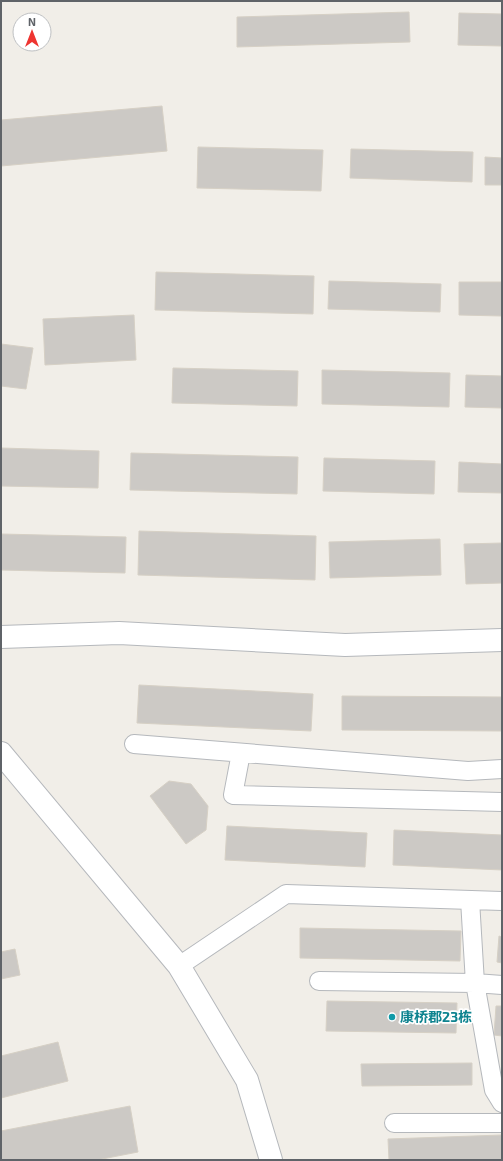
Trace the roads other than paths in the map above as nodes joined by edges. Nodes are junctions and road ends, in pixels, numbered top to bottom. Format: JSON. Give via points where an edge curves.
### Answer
{"nodes":[{"id":1,"x":1,"y":637,"type":"edge"},
{"id":2,"x":502,"y":640,"type":"edge"},
{"id":3,"x":134,"y":744,"type":"dead end"},
{"id":4,"x":1,"y":753,"type":"edge"},
{"id":5,"x":241,"y":753,"type":"junction"},
{"id":6,"x":502,"y":769,"type":"edge"},
{"id":7,"x":502,"y":802,"type":"edge"},
{"id":8,"x":470,"y":900,"type":"junction"},
{"id":9,"x":502,"y":901,"type":"edge"},
{"id":10,"x":179,"y":966,"type":"junction"},
{"id":11,"x":319,"y":981,"type":"dead end"},
{"id":12,"x":475,"y":983,"type":"junction"},
{"id":13,"x":502,"y":985,"type":"edge"},
{"id":14,"x":502,"y":1103,"type":"edge"},
{"id":15,"x":394,"y":1123,"type":"dead end"},
{"id":16,"x":502,"y":1123,"type":"edge"},
{"id":17,"x":271,"y":1160,"type":"edge"}],
"edges":[{"from":1,"to":2,"type":"street","via":[[119,633],[345,645]]},
{"from":3,"to":5,"type":"street"},
{"from":4,"to":10,"type":"street"},
{"from":5,"to":6,"type":"street","via":[[468,771]]},
{"from":5,"to":7,"type":"street","via":[[233,795]]},
{"from":8,"to":9,"type":"street"},
{"from":8,"to":10,"type":"street","via":[[286,894]]},
{"from":8,"to":12,"type":"street"},
{"from":10,"to":17,"type":"street","via":[[247,1080]]},
{"from":11,"to":12,"type":"street"},
{"from":12,"to":13,"type":"street"},
{"from":12,"to":14,"type":"street","via":[[494,1090]]},
{"from":15,"to":16,"type":"street"}]}
